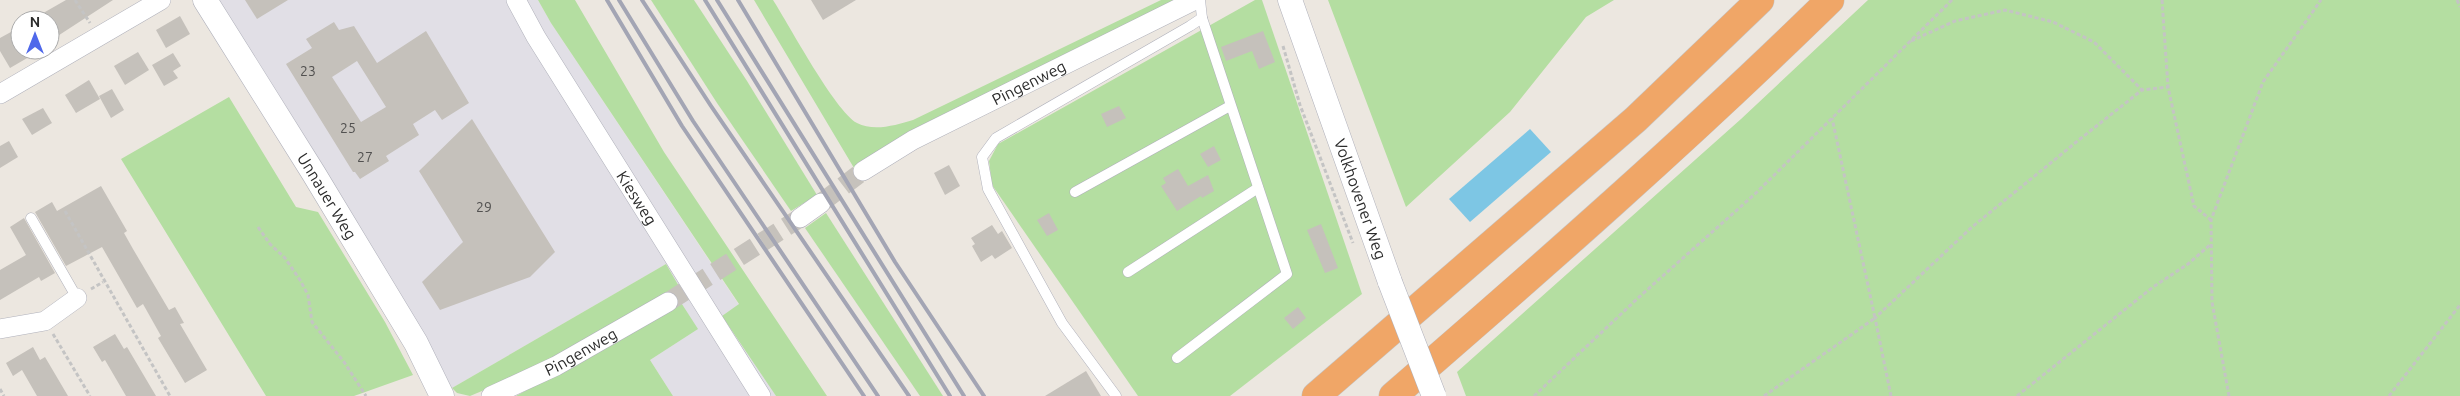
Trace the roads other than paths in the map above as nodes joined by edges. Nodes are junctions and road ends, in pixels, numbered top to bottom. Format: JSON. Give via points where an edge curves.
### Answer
{"nodes":[{"id":1,"x":161,"y":0,"type":"edge"},
{"id":2,"x":205,"y":0,"type":"edge"},
{"id":3,"x":516,"y":0,"type":"edge"},
{"id":4,"x":1195,"y":0,"type":"edge"},
{"id":5,"x":1200,"y":0,"type":"edge"},
{"id":6,"x":1290,"y":0,"type":"edge"},
{"id":7,"x":1760,"y":0,"type":"edge"},
{"id":8,"x":1830,"y":0,"type":"edge"},
{"id":9,"x":1202,"y":18,"type":"junction"},
{"id":10,"x":0,"y":94,"type":"edge"},
{"id":11,"x":1230,"y":106,"type":"junction"},
{"id":12,"x":863,"y":171,"type":"tunnel mouth"},
{"id":13,"x":1258,"y":188,"type":"junction"},
{"id":14,"x":1075,"y":192,"type":"dead end"},
{"id":15,"x":821,"y":203,"type":"tunnel mouth"},
{"id":16,"x":31,"y":218,"type":"dead end"},
{"id":17,"x":800,"y":218,"type":"tunnel mouth"},
{"id":18,"x":1128,"y":272,"type":"dead end"},
{"id":19,"x":77,"y":298,"type":"joint"},
{"id":20,"x":668,"y":302,"type":"tunnel mouth"},
{"id":21,"x":0,"y":329,"type":"edge"},
{"id":22,"x":1177,"y":358,"type":"dead end"},
{"id":23,"x":442,"y":396,"type":"edge"},
{"id":24,"x":490,"y":396,"type":"edge"},
{"id":25,"x":761,"y":396,"type":"edge"},
{"id":26,"x":1116,"y":396,"type":"edge"},
{"id":27,"x":1316,"y":396,"type":"edge"},
{"id":28,"x":1393,"y":396,"type":"edge"},
{"id":29,"x":1434,"y":396,"type":"edge"}],
"edges":[{"from":1,"to":10,"type":"street"},
{"from":2,"to":23,"type":"street","name":"Unnauer Weg","via":[[416,343]]},
{"from":3,"to":25,"type":"street","name":"Kiesweg"},
{"from":4,"to":12,"type":"street","name":"Pingenweg","via":[[914,140]]},
{"from":5,"to":9,"type":"lane"},
{"from":6,"to":29,"type":"street","name":"Volkhovener Weg","bridge":true},
{"from":7,"to":27,"type":"highway","via":[[1636,119]]},
{"from":8,"to":28,"type":"highway","via":[[1598,217]]},
{"from":9,"to":11,"type":"lane"},
{"from":9,"to":26,"type":"lane","via":[[996,138],[982,157],[988,189],[1062,323]]},
{"from":11,"to":13,"type":"lane"},
{"from":11,"to":14,"type":"lane"},
{"from":13,"to":18,"type":"lane"},
{"from":13,"to":22,"type":"lane","via":[[1287,274]]},
{"from":15,"to":17,"type":"street"},
{"from":16,"to":19,"type":"lane"},
{"from":19,"to":21,"type":"street","via":[[45,321]]},
{"from":20,"to":24,"type":"street","name":"Pingenweg","via":[[556,366]]}]}
